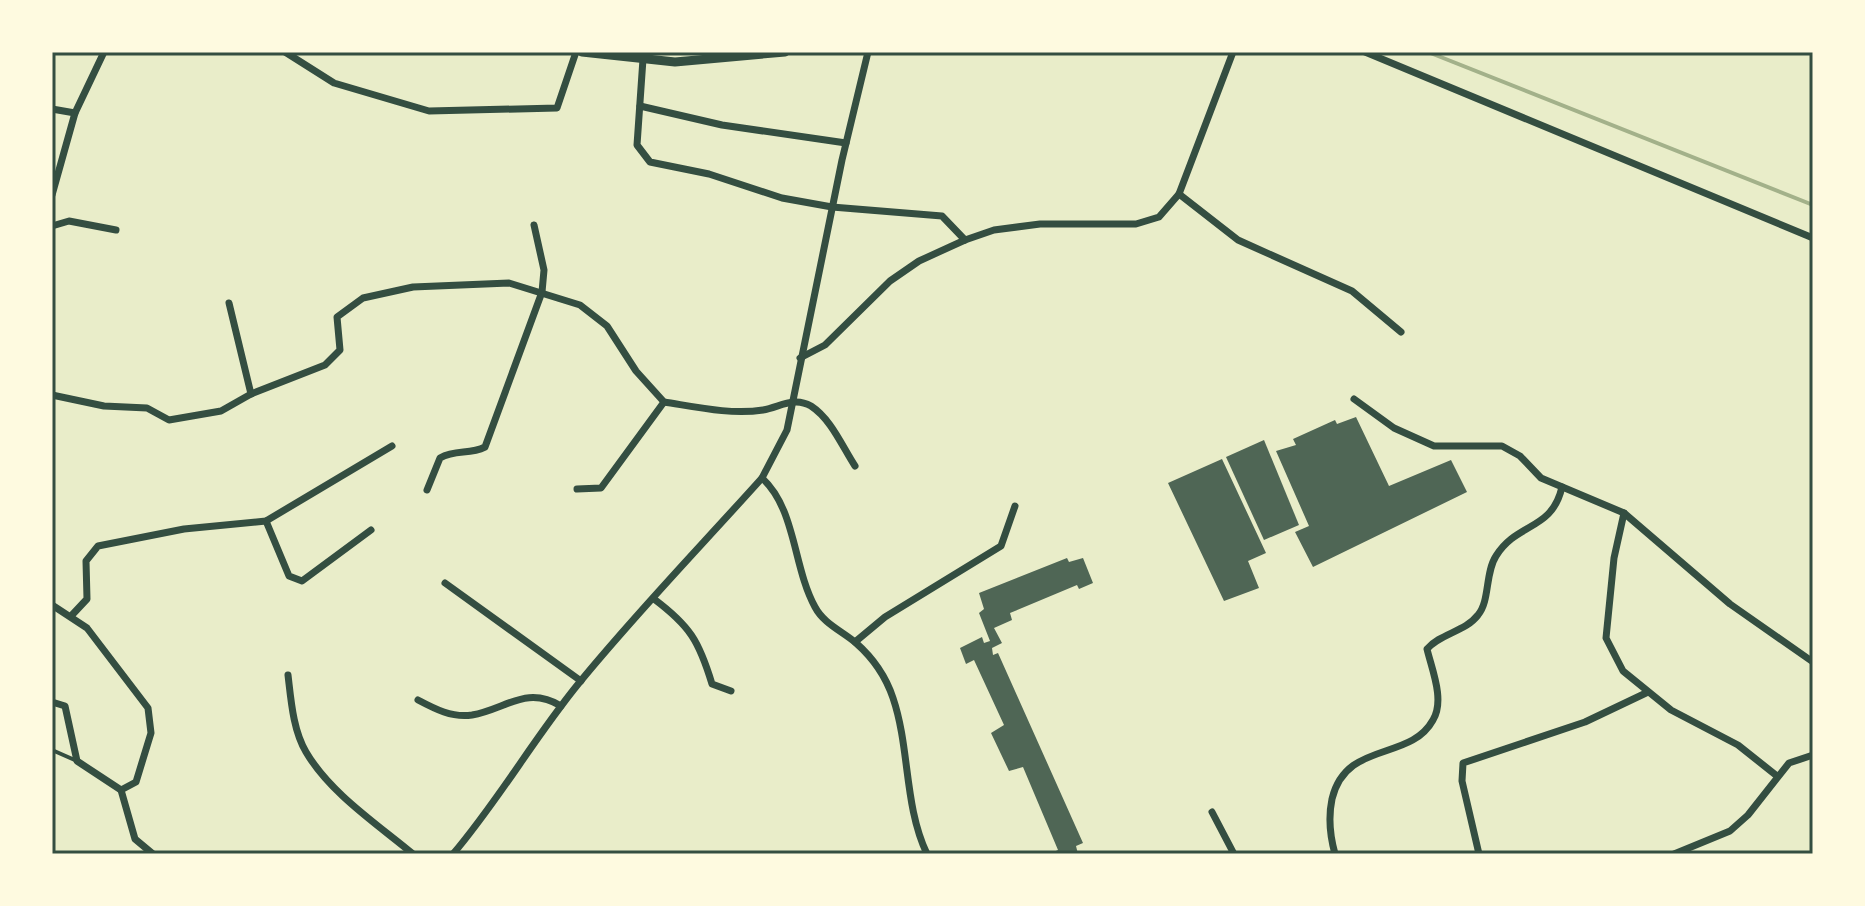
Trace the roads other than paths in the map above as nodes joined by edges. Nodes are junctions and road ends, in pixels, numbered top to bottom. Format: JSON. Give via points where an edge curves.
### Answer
{"nodes":[{"id":1,"x":104,"y":52,"type":"edge"},
{"id":2,"x":285,"y":52,"type":"edge"},
{"id":3,"x":576,"y":52,"type":"edge"},
{"id":4,"x":582,"y":52,"type":"edge"},
{"id":5,"x":785,"y":52,"type":"edge"},
{"id":6,"x":868,"y":52,"type":"edge"},
{"id":7,"x":1233,"y":52,"type":"edge"},
{"id":8,"x":1365,"y":52,"type":"edge"},
{"id":9,"x":643,"y":59,"type":"junction"},
{"id":10,"x":640,"y":106,"type":"junction"},
{"id":11,"x":52,"y":109,"type":"edge"},
{"id":12,"x":75,"y":113,"type":"junction"},
{"id":13,"x":846,"y":143,"type":"junction"},
{"id":14,"x":1179,"y":194,"type":"junction"},
{"id":15,"x":52,"y":195,"type":"edge"},
{"id":16,"x":832,"y":207,"type":"junction"},
{"id":17,"x":534,"y":225,"type":"dead end"},
{"id":18,"x":52,"y":226,"type":"edge"},
{"id":19,"x":116,"y":230,"type":"dead end"},
{"id":20,"x":1813,"y":238,"type":"edge"},
{"id":21,"x":965,"y":240,"type":"junction"},
{"id":22,"x":542,"y":292,"type":"junction"},
{"id":23,"x":229,"y":303,"type":"dead end"},
{"id":24,"x":1401,"y":332,"type":"dead end"},
{"id":25,"x":800,"y":358,"type":"junction"},
{"id":26,"x":251,"y":394,"type":"junction"},
{"id":27,"x":52,"y":395,"type":"edge"},
{"id":28,"x":1354,"y":399,"type":"dead end"},
{"id":29,"x":791,"y":401,"type":"junction"},
{"id":30,"x":664,"y":402,"type":"junction"},
{"id":31,"x":392,"y":446,"type":"dead end"},
{"id":32,"x":855,"y":466,"type":"dead end"},
{"id":33,"x":762,"y":478,"type":"junction"},
{"id":34,"x":1562,"y":487,"type":"junction"},
{"id":35,"x":577,"y":489,"type":"dead end"},
{"id":36,"x":427,"y":490,"type":"dead end"},
{"id":37,"x":1015,"y":506,"type":"dead end"},
{"id":38,"x":1624,"y":513,"type":"junction"},
{"id":39,"x":266,"y":521,"type":"junction"},
{"id":40,"x":371,"y":530,"type":"dead end"},
{"id":41,"x":445,"y":583,"type":"dead end"},
{"id":42,"x":654,"y":599,"type":"junction"},
{"id":43,"x":52,"y":605,"type":"edge"},
{"id":44,"x":72,"y":615,"type":"junction"},
{"id":45,"x":855,"y":642,"type":"junction"},
{"id":46,"x":1813,"y":662,"type":"edge"},
{"id":47,"x":288,"y":675,"type":"dead end"},
{"id":48,"x":581,"y":681,"type":"junction"},
{"id":49,"x":731,"y":691,"type":"dead end"},
{"id":50,"x":1646,"y":693,"type":"junction"},
{"id":51,"x":418,"y":700,"type":"dead end"},
{"id":52,"x":52,"y":702,"type":"edge"},
{"id":53,"x":561,"y":706,"type":"junction"},
{"id":54,"x":52,"y":750,"type":"edge"},
{"id":55,"x":1813,"y":755,"type":"edge"},
{"id":56,"x":77,"y":761,"type":"junction"},
{"id":57,"x":1777,"y":776,"type":"junction"},
{"id":58,"x":121,"y":790,"type":"junction"},
{"id":59,"x":1212,"y":812,"type":"dead end"},
{"id":60,"x":153,"y":854,"type":"edge"},
{"id":61,"x":413,"y":854,"type":"edge"},
{"id":62,"x":453,"y":854,"type":"edge"},
{"id":63,"x":927,"y":854,"type":"edge"},
{"id":64,"x":1234,"y":854,"type":"edge"},
{"id":65,"x":1335,"y":854,"type":"edge"},
{"id":66,"x":1479,"y":854,"type":"edge"},
{"id":67,"x":1674,"y":854,"type":"edge"}],
"edges":[{"from":1,"to":12,"type":"street"},
{"from":2,"to":3,"type":"street","via":[[334,83],[429,111],[557,108]]},
{"from":4,"to":9,"type":"street"},
{"from":5,"to":9,"type":"street","via":[[675,62]]},
{"from":6,"to":13,"type":"street"},
{"from":7,"to":14,"type":"street"},
{"from":8,"to":20,"type":"street"},
{"from":9,"to":10,"type":"street"},
{"from":10,"to":13,"type":"street","via":[[722,125]]},
{"from":10,"to":16,"type":"street","via":[[637,145],[650,162]]},
{"from":11,"to":12,"type":"street"},
{"from":12,"to":15,"type":"street"},
{"from":13,"to":16,"type":"street"},
{"from":14,"to":21,"type":"street","via":[[1159,217],[1136,224],[1040,224]]},
{"from":14,"to":24,"type":"street","via":[[1238,240],[1352,291]]},
{"from":16,"to":21,"type":"street","via":[[942,216]]},
{"from":16,"to":25,"type":"street"},
{"from":17,"to":22,"type":"street","via":[[544,270]]},
{"from":18,"to":19,"type":"street","via":[[69,221]]},
{"from":21,"to":25,"type":"street","via":[[890,281],[825,345]]},
{"from":22,"to":26,"type":"street","via":[[477,282],[363,298],[337,317],[340,350],[325,365]]},
{"from":22,"to":30,"type":"street","via":[[580,305],[607,326]]},
{"from":22,"to":36,"type":"street","via":[[485,447],[473,453],[456,449],[440,458]]},
{"from":23,"to":26,"type":"street"},
{"from":25,"to":29,"type":"street"},
{"from":26,"to":27,"type":"street","via":[[221,411],[169,420],[147,408]]},
{"from":28,"to":34,"type":"street","via":[[1394,428],[1434,446],[1502,446],[1541,478]]},
{"from":29,"to":30,"type":"street","via":[[764,410],[735,411]]},
{"from":29,"to":32,"type":"street","via":[[808,404],[824,418]]},
{"from":29,"to":33,"type":"street","via":[[787,430]]},
{"from":30,"to":35,"type":"street","via":[[601,488]]},
{"from":31,"to":39,"type":"street"},
{"from":33,"to":42,"type":"street"},
{"from":33,"to":45,"type":"street","via":[[777,492],[815,608]]},
{"from":34,"to":38,"type":"street"},
{"from":34,"to":65,"type":"street","via":[[1557,506],[1511,537],[1496,556],[1481,613],[1427,649],[1438,694],[1434,719],[1420,735],[1352,764],[1336,783],[1330,826]]},
{"from":37,"to":45,"type":"street","via":[[1001,546],[885,617]]},
{"from":38,"to":46,"type":"street","via":[[1730,604]]},
{"from":38,"to":50,"type":"street","via":[[1606,638],[1623,671]]},
{"from":39,"to":40,"type":"street","via":[[289,576],[302,581]]},
{"from":39,"to":44,"type":"street","via":[[184,529],[98,546],[86,561],[87,599]]},
{"from":41,"to":48,"type":"street"},
{"from":42,"to":48,"type":"street"},
{"from":42,"to":49,"type":"street","via":[[683,620],[700,644],[712,684]]},
{"from":43,"to":44,"type":"street"},
{"from":44,"to":58,"type":"street","via":[[148,708],[151,733],[136,782]]},
{"from":45,"to":63,"type":"street","via":[[882,672],[894,699],[915,817]]},
{"from":47,"to":61,"type":"street","via":[[305,751],[327,779]]},
{"from":48,"to":53,"type":"street"},
{"from":50,"to":57,"type":"street","via":[[1738,745]]},
{"from":50,"to":66,"type":"street","via":[[1585,722],[1463,763],[1462,781]]},
{"from":51,"to":53,"type":"street","via":[[444,713],[472,715],[506,701],[546,697]]},
{"from":52,"to":56,"type":"street","via":[[65,706]]},
{"from":53,"to":62,"type":"street"},
{"from":54,"to":56,"type":"lane"},
{"from":55,"to":57,"type":"street","via":[[1789,763]]},
{"from":56,"to":58,"type":"street"},
{"from":57,"to":67,"type":"street","via":[[1730,831]]},
{"from":58,"to":60,"type":"street","via":[[135,839]]},
{"from":59,"to":64,"type":"street"}]}
